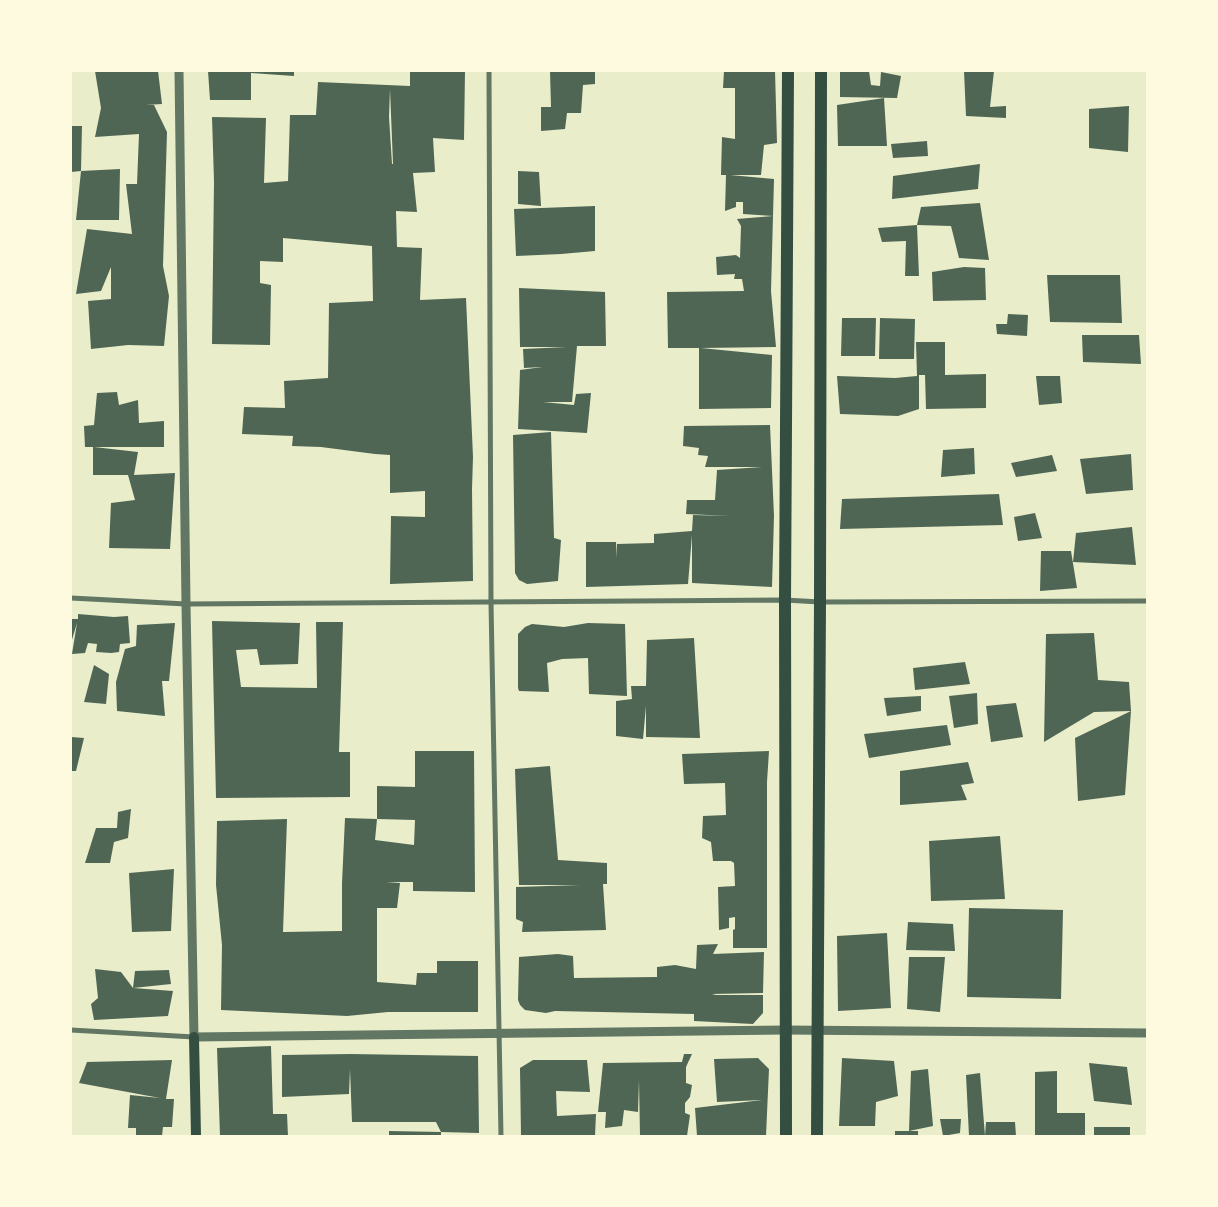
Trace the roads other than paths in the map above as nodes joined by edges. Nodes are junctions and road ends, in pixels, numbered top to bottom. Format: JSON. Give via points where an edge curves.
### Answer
{"nodes":[{"id":1,"x":179,"y":71,"type":"edge"},
{"id":2,"x":489,"y":71,"type":"edge"},
{"id":3,"x":788,"y":71,"type":"edge"},
{"id":4,"x":821,"y":71,"type":"edge"},
{"id":5,"x":71,"y":598,"type":"edge"},
{"id":6,"x":785,"y":600,"type":"junction"},
{"id":7,"x":820,"y":602,"type":"junction"},
{"id":8,"x":1147,"y":602,"type":"edge"},
{"id":9,"x":491,"y":603,"type":"junction"},
{"id":10,"x":186,"y":604,"type":"junction"},
{"id":11,"x":71,"y":1030,"type":"edge"},
{"id":12,"x":785,"y":1030,"type":"junction"},
{"id":13,"x":817,"y":1031,"type":"junction"},
{"id":14,"x":498,"y":1032,"type":"junction"},
{"id":15,"x":1147,"y":1033,"type":"edge"},
{"id":16,"x":194,"y":1037,"type":"junction"},
{"id":17,"x":196,"y":1136,"type":"edge"},
{"id":18,"x":501,"y":1136,"type":"edge"},
{"id":19,"x":786,"y":1136,"type":"edge"},
{"id":20,"x":817,"y":1136,"type":"edge"}],
"edges":[{"from":1,"to":10,"type":"street"},
{"from":2,"to":9,"type":"street"},
{"from":3,"to":6,"type":"main road"},
{"from":4,"to":7,"type":"main road"},
{"from":5,"to":10,"type":"street"},
{"from":6,"to":7,"type":"street"},
{"from":6,"to":9,"type":"street"},
{"from":6,"to":12,"type":"main road"},
{"from":7,"to":8,"type":"street"},
{"from":7,"to":13,"type":"main road"},
{"from":9,"to":10,"type":"street"},
{"from":9,"to":14,"type":"street"},
{"from":10,"to":16,"type":"street"},
{"from":11,"to":16,"type":"street"},
{"from":12,"to":13,"type":"street"},
{"from":12,"to":14,"type":"street"},
{"from":12,"to":19,"type":"main road"},
{"from":13,"to":15,"type":"street"},
{"from":13,"to":20,"type":"main road"},
{"from":14,"to":16,"type":"street"},
{"from":14,"to":18,"type":"street"},
{"from":16,"to":17,"type":"main road"}]}
